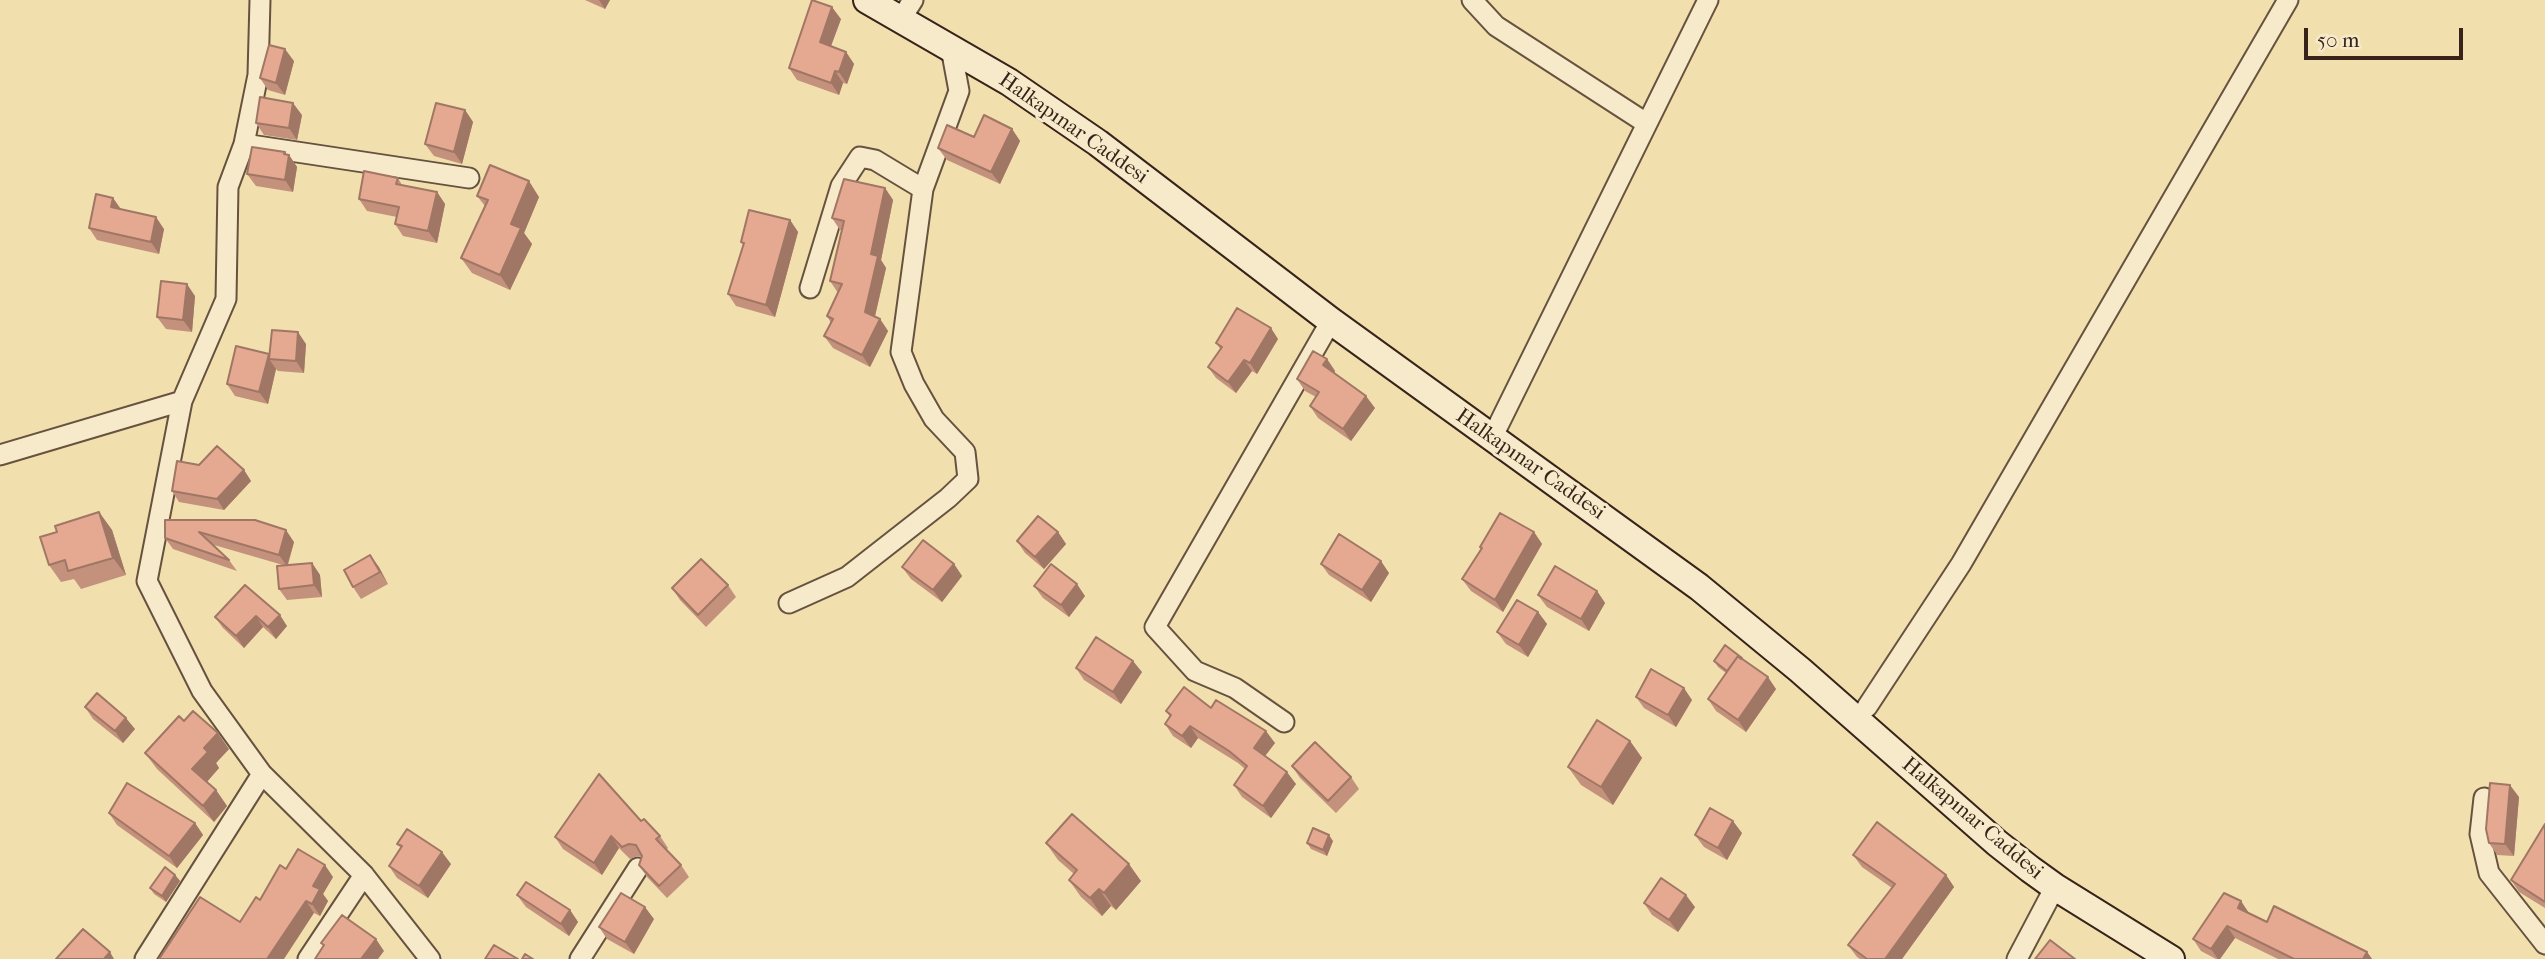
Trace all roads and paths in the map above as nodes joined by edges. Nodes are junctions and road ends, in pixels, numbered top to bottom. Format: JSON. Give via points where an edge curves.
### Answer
{"nodes":[{"id":1,"x":260,"y":0,"type":"edge"},
{"id":2,"x":867,"y":0,"type":"edge"},
{"id":3,"x":1472,"y":0,"type":"edge"},
{"id":4,"x":1708,"y":0,"type":"edge"},
{"id":5,"x":2288,"y":0,"type":"edge"},
{"id":6,"x":907,"y":9,"type":"edge"},
{"id":7,"x":951,"y":48,"type":"junction"},
{"id":8,"x":1646,"y":123,"type":"junction"},
{"id":9,"x":244,"y":144,"type":"junction"},
{"id":10,"x":469,"y":178,"type":"dead end"},
{"id":11,"x":923,"y":189,"type":"junction"},
{"id":12,"x":810,"y":288,"type":"dead end"},
{"id":13,"x":1331,"y":321,"type":"junction"},
{"id":14,"x":182,"y":401,"type":"junction"},
{"id":15,"x":1492,"y":438,"type":"junction"},
{"id":16,"x":0,"y":455,"type":"edge"},
{"id":17,"x":789,"y":603,"type":"dead end"},
{"id":18,"x":1867,"y":706,"type":"dead end"},
{"id":19,"x":1284,"y":722,"type":"dead end"},
{"id":20,"x":262,"y":774,"type":"junction"},
{"id":21,"x":2484,"y":798,"type":"dead end"},
{"id":22,"x":638,"y":867,"type":"edge"},
{"id":23,"x":364,"y":875,"type":"junction"},
{"id":24,"x":2055,"y":887,"type":"junction"},
{"id":25,"x":2545,"y":944,"type":"edge"},
{"id":26,"x":145,"y":959,"type":"edge"},
{"id":27,"x":308,"y":959,"type":"edge"},
{"id":28,"x":430,"y":959,"type":"edge"},
{"id":29,"x":580,"y":959,"type":"edge"},
{"id":30,"x":2017,"y":959,"type":"edge"},
{"id":31,"x":2171,"y":959,"type":"edge"}],
"edges":[{"from":1,"to":9,"type":"street","via":[[258,75]]},
{"from":2,"to":6,"type":"main road","name":"Halkapınar Caddesi"},
{"from":3,"to":8,"type":"street","via":[[1496,26]]},
{"from":4,"to":8,"type":"street"},
{"from":5,"to":18,"type":"street","via":[[1961,565]]},
{"from":6,"to":7,"type":"main road","name":"Halkapınar Caddesi"},
{"from":7,"to":11,"type":"street","via":[[960,91]]},
{"from":7,"to":13,"type":"main road","name":"Halkapınar Caddesi","via":[[1076,128]]},
{"from":8,"to":15,"type":"street"},
{"from":9,"to":10,"type":"street"},
{"from":9,"to":14,"type":"street","via":[[228,187],[226,299]]},
{"from":11,"to":12,"type":"street","via":[[875,160],[860,157],[841,186]]},
{"from":11,"to":17,"type":"street","via":[[901,352],[934,419],[965,453],[968,479],[847,577]]},
{"from":13,"to":15,"type":"main road","name":"Halkapınar Caddesi"},
{"from":13,"to":19,"type":"street","via":[[1156,627],[1195,671],[1235,688]]},
{"from":14,"to":16,"type":"street"},
{"from":14,"to":20,"type":"street","via":[[147,581],[202,691]]},
{"from":15,"to":24,"type":"main road","name":"Halkapınar Caddesi","via":[[1709,596],[1997,843]]},
{"from":20,"to":23,"type":"street"},
{"from":20,"to":26,"type":"street"},
{"from":21,"to":25,"type":"street","via":[[2480,834],[2489,873]]},
{"from":22,"to":29,"type":"street"},
{"from":23,"to":27,"type":"street"},
{"from":23,"to":28,"type":"street"},
{"from":24,"to":30,"type":"street"},
{"from":24,"to":31,"type":"main road","name":"Halkapınar Caddesi"}]}
